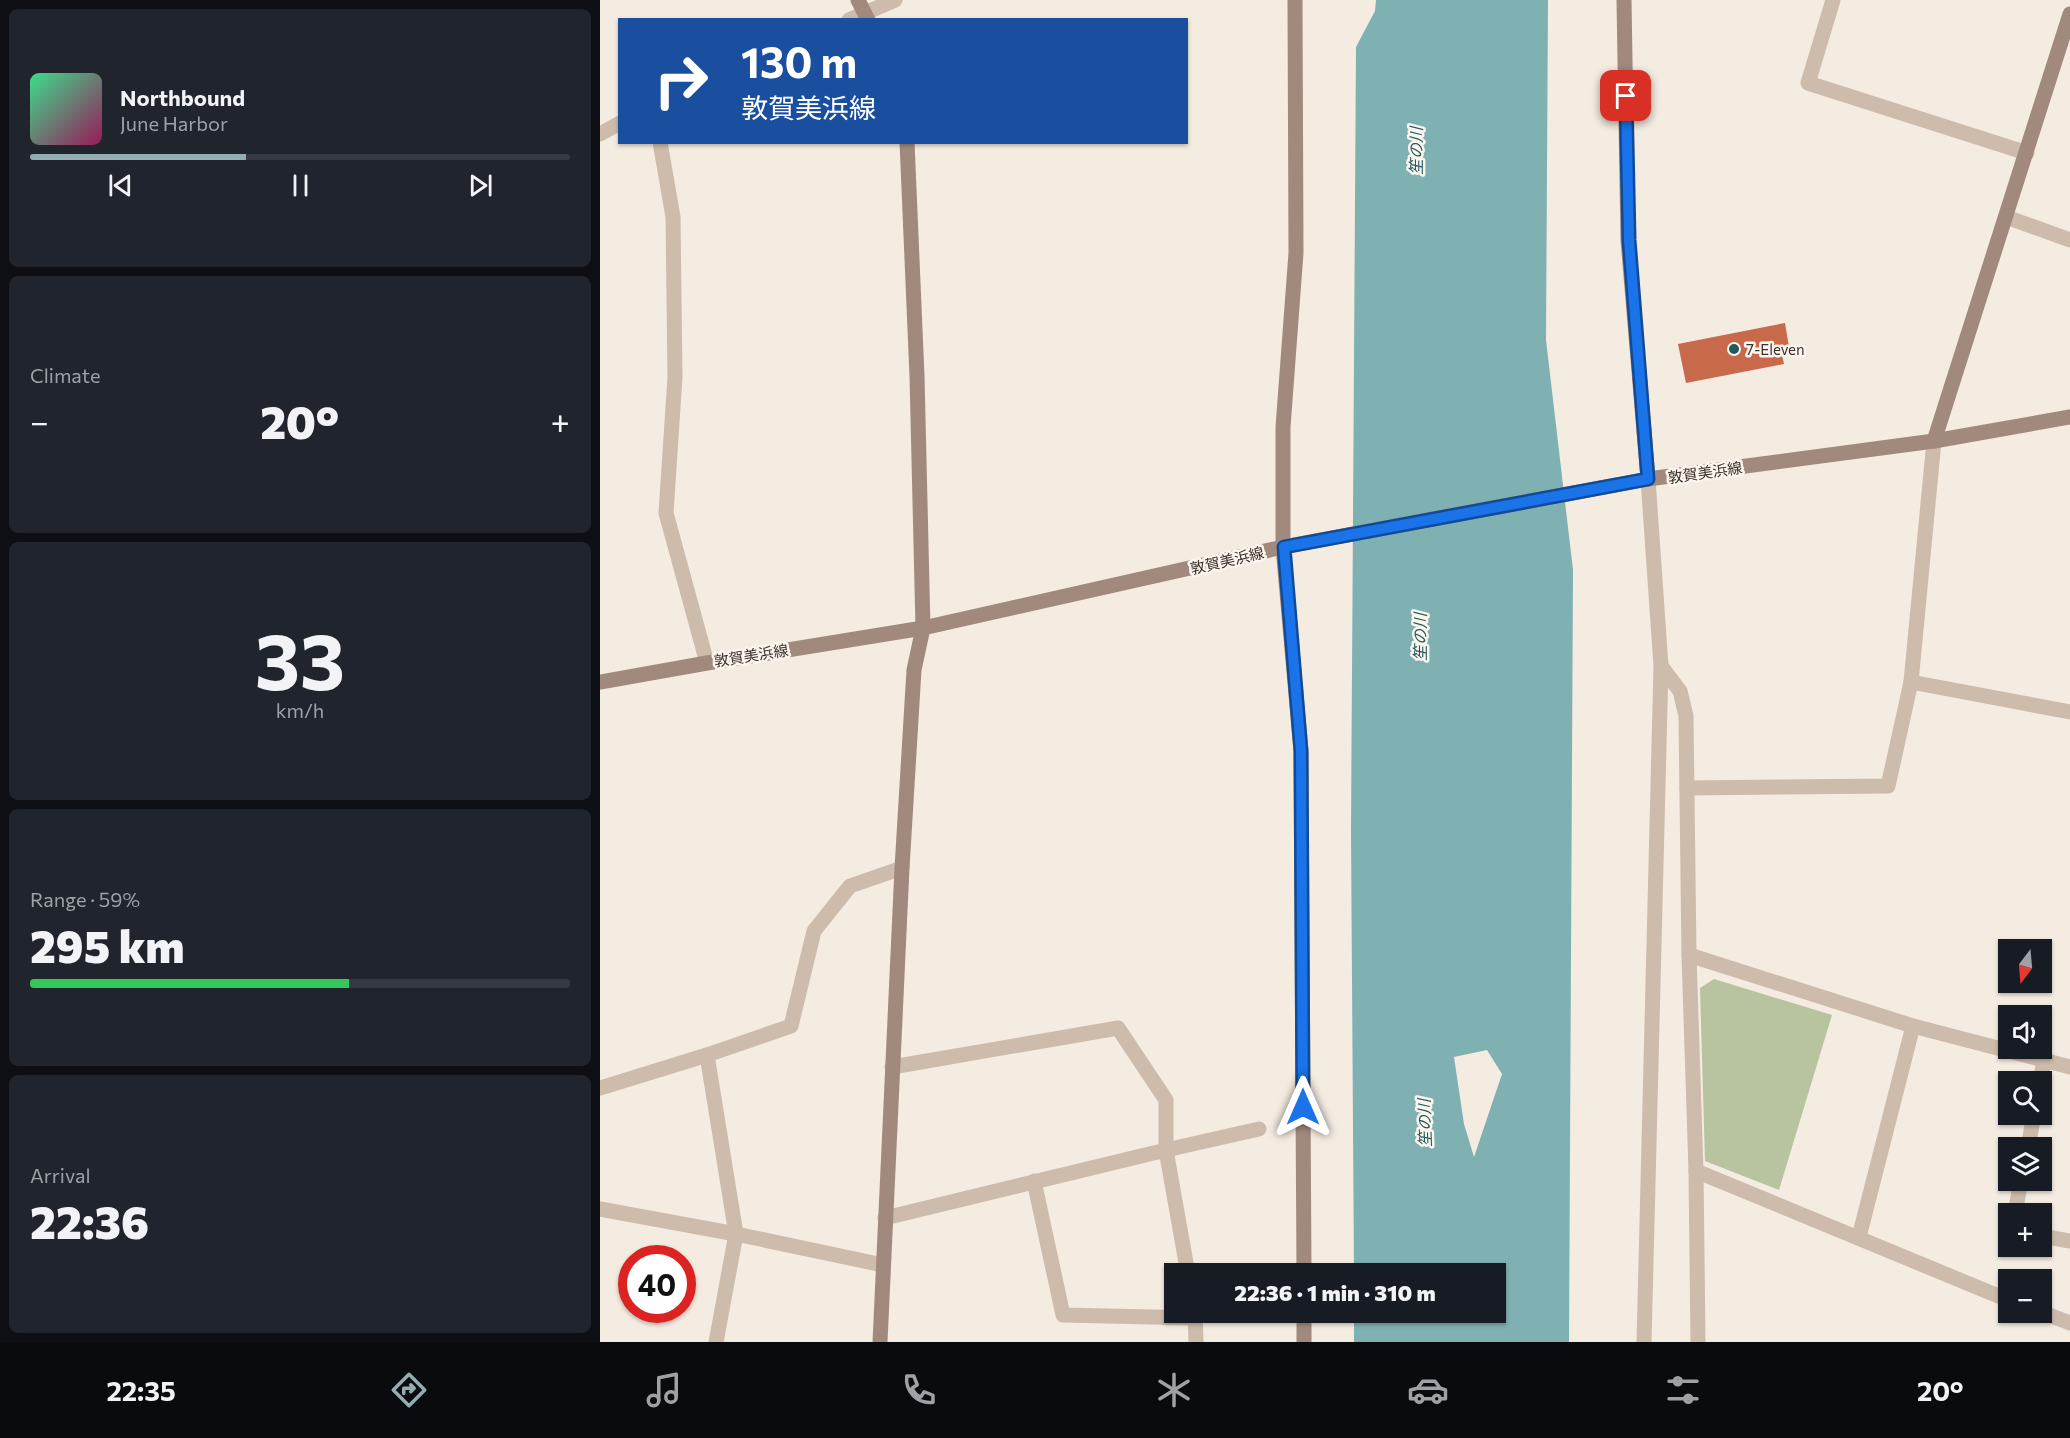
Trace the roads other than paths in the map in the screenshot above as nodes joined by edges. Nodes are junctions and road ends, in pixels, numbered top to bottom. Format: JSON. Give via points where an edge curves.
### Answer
{"nodes":[{"id":1,"x":895,"y":0,"type":"edge"},
{"id":2,"x":1295,"y":0,"type":"edge"},
{"id":3,"x":1624,"y":0,"type":"edge"},
{"id":4,"x":1833,"y":0,"type":"edge"},
{"id":5,"x":864,"y":11,"type":"edge"},
{"id":6,"x":2070,"y":14,"type":"edge"},
{"id":7,"x":618,"y":124,"type":"edge"},
{"id":8,"x":600,"y":134,"type":"edge"},
{"id":9,"x":660,"y":144,"type":"edge"},
{"id":10,"x":907,"y":144,"type":"edge"},
{"id":11,"x":2027,"y":153,"type":"junction"},
{"id":12,"x":2006,"y":217,"type":"junction"},
{"id":13,"x":2070,"y":240,"type":"edge"},
{"id":14,"x":2070,"y":417,"type":"edge"},
{"id":15,"x":1934,"y":441,"type":"junction"},
{"id":16,"x":1648,"y":479,"type":"junction"},
{"id":17,"x":1284,"y":547,"type":"junction"},
{"id":18,"x":923,"y":628,"type":"junction"},
{"id":19,"x":707,"y":663,"type":"junction"},
{"id":20,"x":1661,"y":666,"type":"junction"},
{"id":21,"x":600,"y":682,"type":"edge"},
{"id":22,"x":1911,"y":682,"type":"junction"},
{"id":23,"x":2070,"y":712,"type":"edge"},
{"id":24,"x":1687,"y":788,"type":"junction"},
{"id":25,"x":902,"y":868,"type":"junction"},
{"id":26,"x":1689,"y":955,"type":"junction"},
{"id":27,"x":1913,"y":1026,"type":"junction"},
{"id":28,"x":707,"y":1055,"type":"junction"},
{"id":29,"x":2044,"y":1060,"type":"junction"},
{"id":30,"x":892,"y":1067,"type":"junction"},
{"id":31,"x":2070,"y":1067,"type":"edge"},
{"id":32,"x":2042,"y":1071,"type":"edge"},
{"id":33,"x":600,"y":1088,"type":"edge"},
{"id":34,"x":1259,"y":1129,"type":"dead end"},
{"id":35,"x":1166,"y":1150,"type":"junction"},
{"id":36,"x":1696,"y":1171,"type":"junction"},
{"id":37,"x":1034,"y":1181,"type":"junction"},
{"id":38,"x":600,"y":1209,"type":"edge"},
{"id":39,"x":885,"y":1218,"type":"junction"},
{"id":40,"x":736,"y":1234,"type":"junction"},
{"id":41,"x":1860,"y":1237,"type":"junction"},
{"id":42,"x":2052,"y":1238,"type":"edge"},
{"id":43,"x":2070,"y":1241,"type":"edge"},
{"id":44,"x":1186,"y":1263,"type":"edge"},
{"id":45,"x":1304,"y":1263,"type":"edge"},
{"id":46,"x":884,"y":1265,"type":"junction"},
{"id":47,"x":1998,"y":1296,"type":"edge"},
{"id":48,"x":1164,"y":1315,"type":"edge"},
{"id":49,"x":2052,"y":1316,"type":"edge"},
{"id":50,"x":1195,"y":1323,"type":"edge"},
{"id":51,"x":1304,"y":1323,"type":"edge"},
{"id":52,"x":2070,"y":1323,"type":"edge"},
{"id":53,"x":716,"y":1342,"type":"edge"},
{"id":54,"x":880,"y":1342,"type":"edge"},
{"id":55,"x":1196,"y":1342,"type":"edge"},
{"id":56,"x":1304,"y":1342,"type":"edge"},
{"id":57,"x":1644,"y":1342,"type":"edge"},
{"id":58,"x":1698,"y":1342,"type":"edge"}],
"edges":[{"from":1,"to":5,"type":"street"},
{"from":2,"to":17,"type":"street","via":[[1296,253],[1283,427]]},
{"from":3,"to":16,"type":"street","via":[[1629,240]]},
{"from":4,"to":11,"type":"street","via":[[1808,83]]},
{"from":6,"to":11,"type":"street"},
{"from":7,"to":8,"type":"street"},
{"from":9,"to":19,"type":"street","via":[[673,217],[675,377],[666,513]]},
{"from":10,"to":18,"type":"street"},
{"from":11,"to":12,"type":"street"},
{"from":12,"to":13,"type":"street"},
{"from":12,"to":15,"type":"street"},
{"from":14,"to":15,"type":"street","name":"敦賀美浜線"},
{"from":15,"to":16,"type":"street","name":"敦賀美浜線"},
{"from":15,"to":22,"type":"street"},
{"from":16,"to":17,"type":"street","name":"敦賀美浜線"},
{"from":16,"to":20,"type":"street"},
{"from":17,"to":18,"type":"street","name":"敦賀美浜線"},
{"from":17,"to":45,"type":"street","via":[[1301,751]]},
{"from":18,"to":19,"type":"street","name":"敦賀美浜線"},
{"from":18,"to":25,"type":"street","via":[[914,670]]},
{"from":19,"to":21,"type":"street","name":"敦賀美浜線"},
{"from":20,"to":24,"type":"street","via":[[1680,691],[1686,716]]},
{"from":20,"to":57,"type":"street"},
{"from":22,"to":23,"type":"street"},
{"from":22,"to":24,"type":"street","via":[[1888,786]]},
{"from":24,"to":26,"type":"street"},
{"from":25,"to":28,"type":"street","via":[[850,886],[814,931],[791,1026]]},
{"from":25,"to":30,"type":"street"},
{"from":26,"to":27,"type":"street"},
{"from":26,"to":36,"type":"street"},
{"from":27,"to":29,"type":"street"},
{"from":27,"to":41,"type":"street"},
{"from":28,"to":33,"type":"street"},
{"from":28,"to":40,"type":"street"},
{"from":29,"to":31,"type":"street"},
{"from":29,"to":32,"type":"street"},
{"from":30,"to":35,"type":"street","via":[[1118,1028],[1166,1100]]},
{"from":30,"to":39,"type":"street"},
{"from":34,"to":35,"type":"street"},
{"from":35,"to":37,"type":"street"},
{"from":35,"to":44,"type":"street"},
{"from":36,"to":41,"type":"street"},
{"from":36,"to":58,"type":"street"},
{"from":37,"to":39,"type":"street"},
{"from":37,"to":48,"type":"street","via":[[1063,1315]]},
{"from":38,"to":40,"type":"street"},
{"from":39,"to":46,"type":"street"},
{"from":40,"to":46,"type":"street"},
{"from":40,"to":53,"type":"street"},
{"from":41,"to":47,"type":"street"},
{"from":42,"to":43,"type":"street"},
{"from":46,"to":54,"type":"street"},
{"from":49,"to":52,"type":"street"},
{"from":50,"to":55,"type":"street"},
{"from":51,"to":56,"type":"street"}]}
